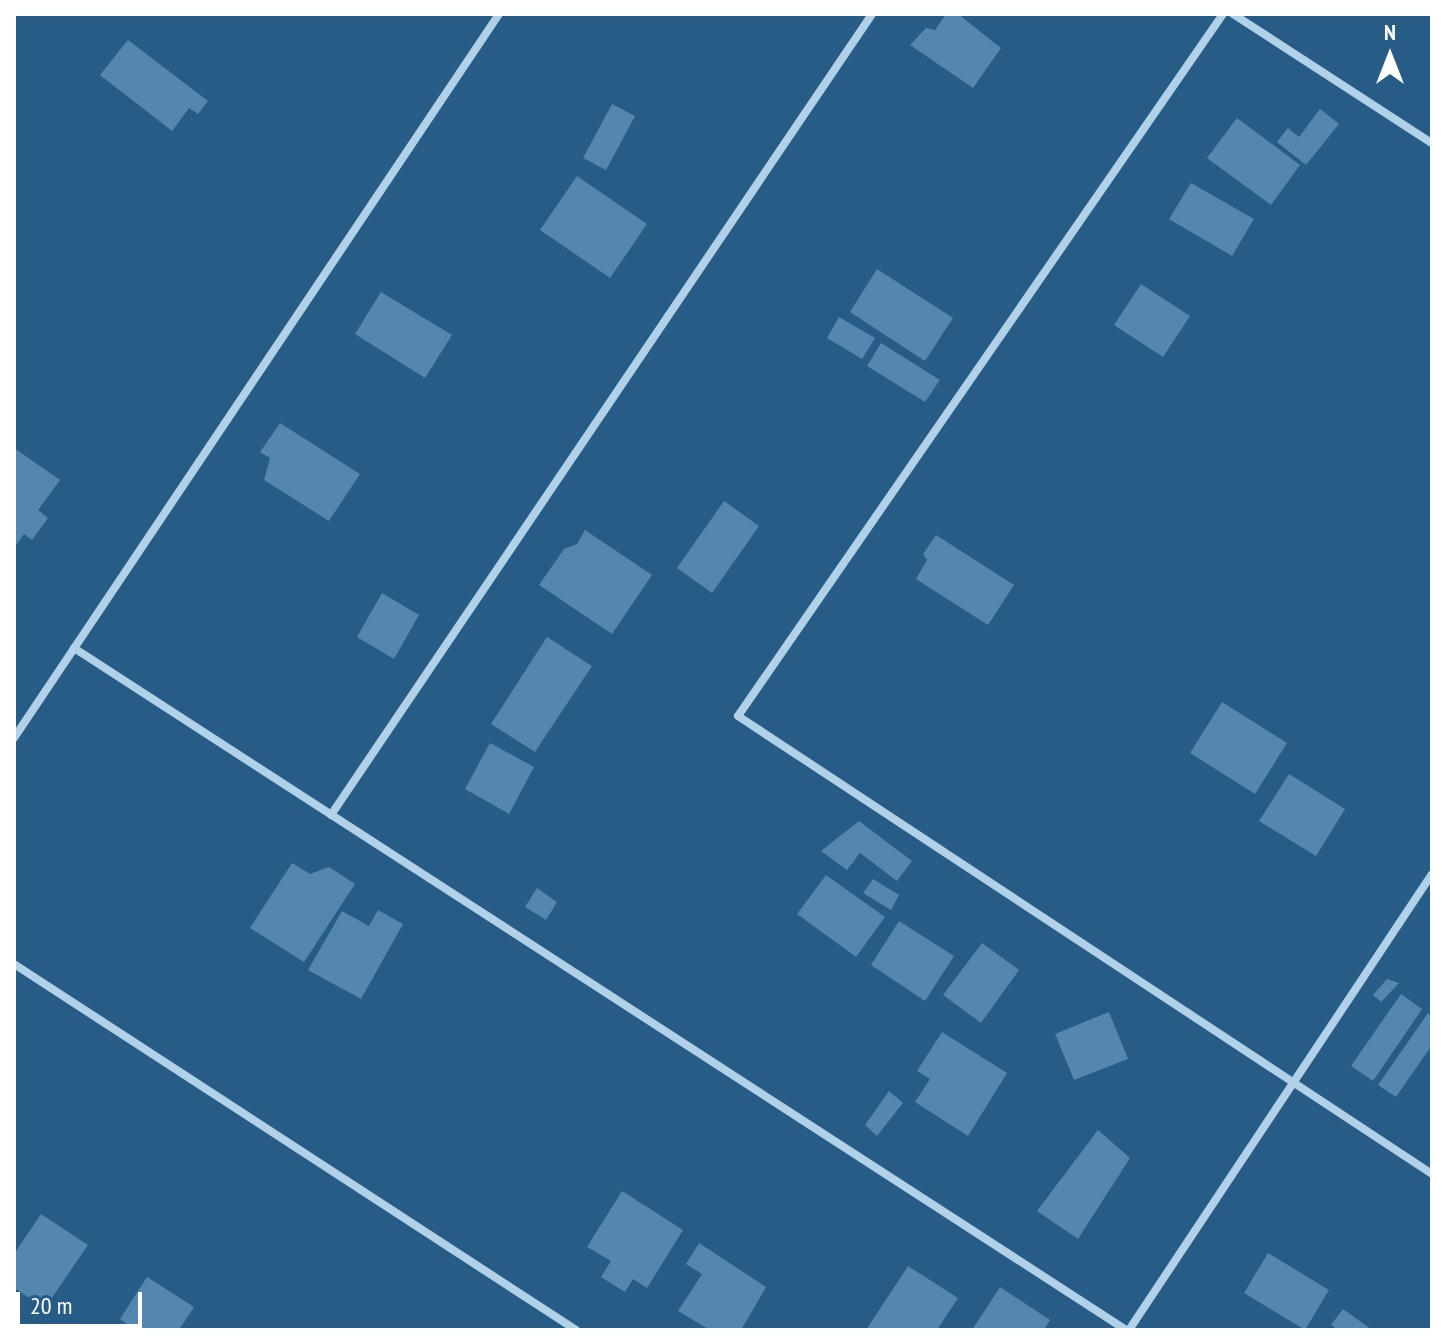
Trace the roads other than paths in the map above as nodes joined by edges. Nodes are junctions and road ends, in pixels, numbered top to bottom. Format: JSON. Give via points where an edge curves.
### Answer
{"nodes":[{"id":1,"x":499,"y":14,"type":"edge"},
{"id":2,"x":872,"y":14,"type":"edge"},
{"id":3,"x":1223,"y":14,"type":"edge"},
{"id":4,"x":1233,"y":14,"type":"edge"},
{"id":5,"x":1432,"y":143,"type":"edge"},
{"id":6,"x":74,"y":648,"type":"junction"},
{"id":7,"x":14,"y":738,"type":"edge"},
{"id":8,"x":331,"y":815,"type":"junction"},
{"id":9,"x":1432,"y":874,"type":"edge"},
{"id":10,"x":14,"y":964,"type":"edge"},
{"id":11,"x":1293,"y":1083,"type":"junction"},
{"id":12,"x":1432,"y":1174,"type":"edge"},
{"id":13,"x":576,"y":1330,"type":"edge"},
{"id":14,"x":1128,"y":1330,"type":"edge"}],
"edges":[{"from":1,"to":6,"type":"street"},
{"from":2,"to":8,"type":"street"},
{"from":3,"to":11,"type":"street","via":[[738,716]]},
{"from":4,"to":5,"type":"street"},
{"from":6,"to":7,"type":"street"},
{"from":6,"to":8,"type":"street"},
{"from":8,"to":14,"type":"street"},
{"from":9,"to":11,"type":"street"},
{"from":10,"to":13,"type":"street"},
{"from":11,"to":12,"type":"street"},
{"from":11,"to":14,"type":"street"}]}
